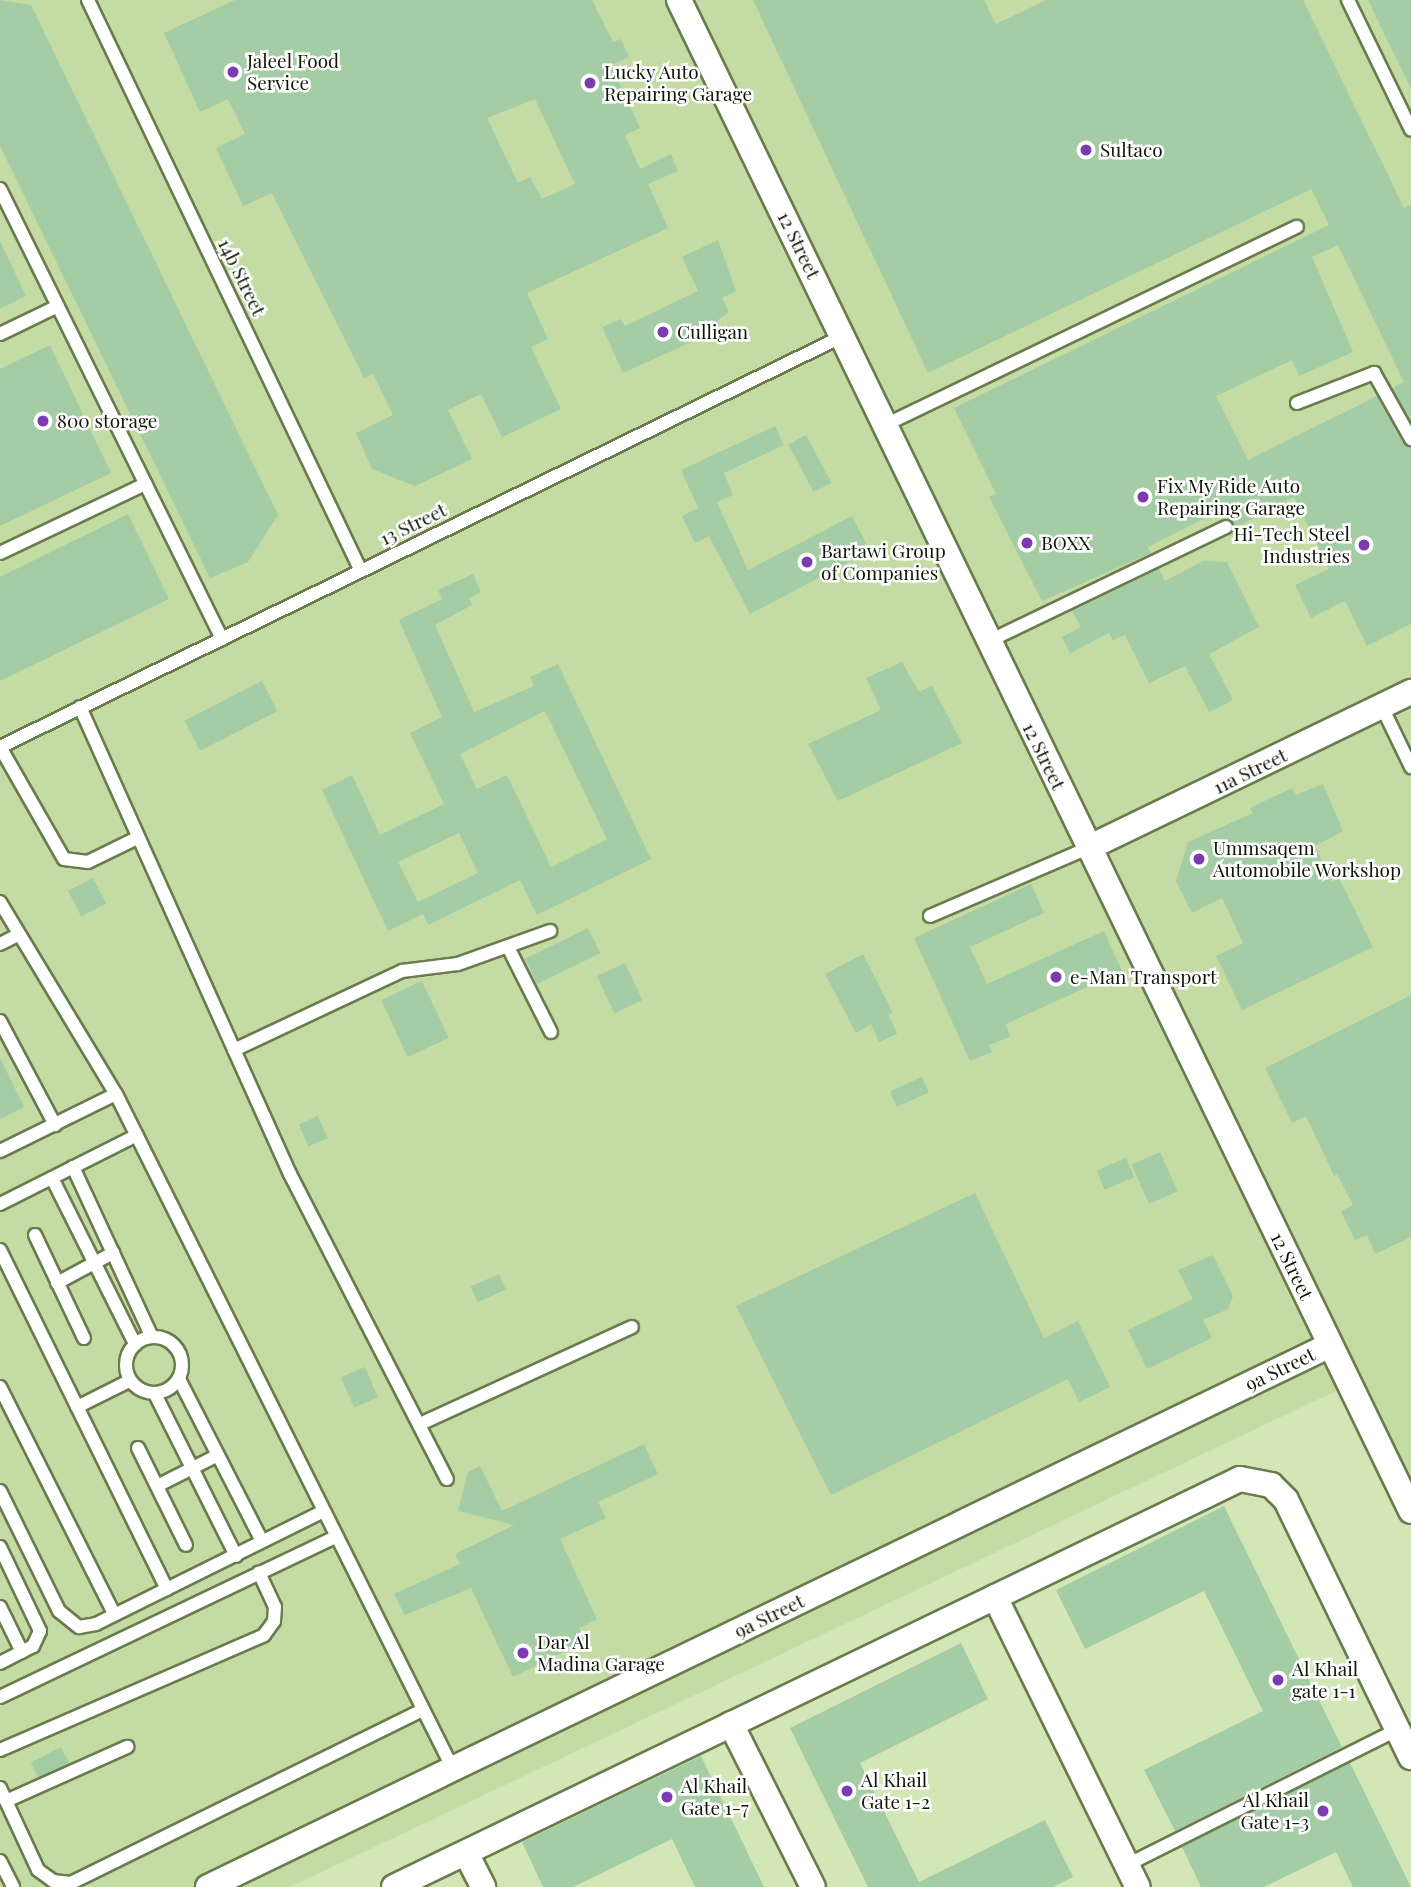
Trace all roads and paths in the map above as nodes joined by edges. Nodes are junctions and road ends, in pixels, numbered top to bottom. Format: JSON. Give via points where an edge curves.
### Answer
{"nodes":[{"id":1,"x":88,"y":0,"type":"edge"},
{"id":2,"x":679,"y":0,"type":"edge"},
{"id":3,"x":1348,"y":0,"type":"edge"},
{"id":4,"x":1411,"y":130,"type":"edge"},
{"id":5,"x":0,"y":189,"type":"edge"},
{"id":6,"x":1297,"y":227,"type":"dead end"},
{"id":7,"x":58,"y":306,"type":"junction"},
{"id":8,"x":0,"y":334,"type":"edge"},
{"id":9,"x":843,"y":336,"type":"junction"},
{"id":10,"x":1297,"y":403,"type":"dead end"},
{"id":11,"x":885,"y":425,"type":"junction"},
{"id":12,"x":1411,"y":439,"type":"edge"},
{"id":13,"x":145,"y":484,"type":"junction"},
{"id":14,"x":1226,"y":527,"type":"dead end"},
{"id":15,"x":0,"y":553,"type":"edge"},
{"id":16,"x":361,"y":571,"type":"junction"},
{"id":17,"x":222,"y":639,"type":"junction"},
{"id":18,"x":989,"y":641,"type":"junction"},
{"id":19,"x":1411,"y":692,"type":"edge"},
{"id":20,"x":1382,"y":707,"type":"junction"},
{"id":21,"x":80,"y":708,"type":"junction"},
{"id":22,"x":0,"y":747,"type":"edge"},
{"id":23,"x":1411,"y":767,"type":"edge"},
{"id":24,"x":137,"y":838,"type":"junction"},
{"id":25,"x":1088,"y":848,"type":"junction"},
{"id":26,"x":0,"y":902,"type":"edge"},
{"id":27,"x":930,"y":916,"type":"dead end"},
{"id":28,"x":550,"y":931,"type":"dead end"},
{"id":29,"x":16,"y":936,"type":"junction"},
{"id":30,"x":0,"y":944,"type":"edge"},
{"id":31,"x":509,"y":949,"type":"junction"},
{"id":32,"x":0,"y":1021,"type":"edge"},
{"id":33,"x":551,"y":1032,"type":"dead end"},
{"id":34,"x":234,"y":1051,"type":"junction"},
{"id":35,"x":116,"y":1094,"type":"junction"},
{"id":36,"x":55,"y":1125,"type":"junction"},
{"id":37,"x":137,"y":1135,"type":"junction"},
{"id":38,"x":0,"y":1151,"type":"edge"},
{"id":39,"x":73,"y":1167,"type":"junction"},
{"id":40,"x":52,"y":1178,"type":"junction"},
{"id":41,"x":0,"y":1204,"type":"edge"},
{"id":42,"x":35,"y":1235,"type":"dead end"},
{"id":43,"x":0,"y":1251,"type":"edge"},
{"id":44,"x":113,"y":1253,"type":"junction"},
{"id":45,"x":94,"y":1263,"type":"junction"},
{"id":46,"x":57,"y":1283,"type":"junction"},
{"id":47,"x":632,"y":1328,"type":"dead end"},
{"id":48,"x":152,"y":1337,"type":"junction"},
{"id":49,"x":84,"y":1338,"type":"dead end"},
{"id":50,"x":135,"y":1344,"type":"junction"},
{"id":51,"x":1330,"y":1345,"type":"junction"},
{"id":52,"x":178,"y":1379,"type":"junction"},
{"id":53,"x":130,"y":1381,"type":"junction"},
{"id":54,"x":0,"y":1387,"type":"edge"},
{"id":55,"x":155,"y":1394,"type":"junction"},
{"id":56,"x":77,"y":1407,"type":"junction"},
{"id":57,"x":420,"y":1424,"type":"junction"},
{"id":58,"x":138,"y":1448,"type":"dead end"},
{"id":59,"x":218,"y":1455,"type":"junction"},
{"id":60,"x":192,"y":1468,"type":"junction"},
{"id":61,"x":447,"y":1479,"type":"dead end"},
{"id":62,"x":157,"y":1486,"type":"junction"},
{"id":63,"x":0,"y":1491,"type":"edge"},
{"id":64,"x":324,"y":1511,"type":"junction"},
{"id":65,"x":1411,"y":1511,"type":"edge"},
{"id":66,"x":337,"y":1536,"type":"junction"},
{"id":67,"x":262,"y":1541,"type":"junction"},
{"id":68,"x":186,"y":1545,"type":"dead end"},
{"id":69,"x":0,"y":1547,"type":"edge"},
{"id":70,"x":236,"y":1556,"type":"junction"},
{"id":71,"x":259,"y":1573,"type":"junction"},
{"id":72,"x":167,"y":1589,"type":"junction"},
{"id":73,"x":995,"y":1597,"type":"junction"},
{"id":74,"x":0,"y":1606,"type":"edge"},
{"id":75,"x":114,"y":1614,"type":"junction"},
{"id":76,"x":22,"y":1651,"type":"junction"},
{"id":77,"x":0,"y":1662,"type":"edge"},
{"id":78,"x":0,"y":1697,"type":"edge"},
{"id":79,"x":424,"y":1710,"type":"junction"},
{"id":80,"x":731,"y":1724,"type":"junction"},
{"id":81,"x":1398,"y":1729,"type":"junction"},
{"id":82,"x":127,"y":1747,"type":"dead end"},
{"id":83,"x":0,"y":1750,"type":"edge"},
{"id":84,"x":1411,"y":1757,"type":"edge"},
{"id":85,"x":453,"y":1769,"type":"junction"},
{"id":86,"x":0,"y":1788,"type":"edge"},
{"id":87,"x":6,"y":1801,"type":"junction"},
{"id":88,"x":466,"y":1853,"type":"junction"},
{"id":89,"x":0,"y":1861,"type":"edge"},
{"id":90,"x":1131,"y":1880,"type":"edge"},
{"id":91,"x":13,"y":1887,"type":"edge"},
{"id":92,"x":208,"y":1887,"type":"edge"},
{"id":93,"x":394,"y":1887,"type":"edge"},
{"id":94,"x":483,"y":1887,"type":"edge"},
{"id":95,"x":813,"y":1887,"type":"edge"}],
"edges":[{"from":1,"to":16,"type":"lane","name":"14b Street"},
{"from":2,"to":9,"type":"street","name":"12 Street"},
{"from":3,"to":4,"type":"lane"},
{"from":5,"to":7,"type":"lane"},
{"from":6,"to":11,"type":"lane"},
{"from":7,"to":8,"type":"lane"},
{"from":7,"to":13,"type":"lane"},
{"from":9,"to":11,"type":"street","name":"12 Street"},
{"from":9,"to":16,"type":"lane","name":"13 Street"},
{"from":10,"to":12,"type":"lane","via":[[1364,373],[1374,373]]},
{"from":11,"to":18,"type":"street","name":"12 Street"},
{"from":13,"to":15,"type":"lane"},
{"from":13,"to":17,"type":"lane"},
{"from":14,"to":18,"type":"lane"},
{"from":16,"to":17,"type":"lane","name":"13 Street"},
{"from":17,"to":21,"type":"lane","name":"13 Street"},
{"from":18,"to":25,"type":"street","name":"12 Street"},
{"from":19,"to":20,"type":"street","name":"11a Street"},
{"from":20,"to":23,"type":"lane"},
{"from":20,"to":25,"type":"street","name":"11a Street"},
{"from":21,"to":22,"type":"lane","name":"13 Street"},
{"from":21,"to":24,"type":"lane"},
{"from":22,"to":24,"type":"lane","via":[[64,859],[88,862]]},
{"from":24,"to":34,"type":"lane"},
{"from":25,"to":27,"type":"lane"},
{"from":25,"to":51,"type":"street","name":"12 Street"},
{"from":26,"to":29,"type":"lane"},
{"from":28,"to":31,"type":"lane"},
{"from":29,"to":30,"type":"lane"},
{"from":29,"to":35,"type":"lane"},
{"from":31,"to":33,"type":"lane"},
{"from":31,"to":34,"type":"lane","via":[[447,967],[402,971]]},
{"from":32,"to":36,"type":"lane"},
{"from":34,"to":57,"type":"lane","via":[[314,1222]]},
{"from":35,"to":36,"type":"lane"},
{"from":35,"to":37,"type":"lane"},
{"from":36,"to":38,"type":"lane"},
{"from":37,"to":39,"type":"lane"},
{"from":37,"to":64,"type":"lane"},
{"from":39,"to":40,"type":"lane"},
{"from":39,"to":44,"type":"lane"},
{"from":40,"to":41,"type":"lane"},
{"from":40,"to":45,"type":"lane"},
{"from":42,"to":46,"type":"lane"},
{"from":43,"to":56,"type":"lane"},
{"from":44,"to":45,"type":"lane"},
{"from":44,"to":48,"type":"lane"},
{"from":45,"to":46,"type":"lane"},
{"from":45,"to":50,"type":"lane"},
{"from":46,"to":49,"type":"lane"},
{"from":47,"to":57,"type":"lane"},
{"from":48,"to":50,"type":"lane"},
{"from":48,"to":52,"type":"lane","via":[[171,1342],[178,1350],[182,1369]]},
{"from":50,"to":53,"type":"lane","via":[[125,1361]]},
{"from":51,"to":65,"type":"street","name":"12 Street"},
{"from":51,"to":85,"type":"street","name":"9a Street"},
{"from":52,"to":55,"type":"lane"},
{"from":52,"to":59,"type":"lane"},
{"from":53,"to":55,"type":"lane","via":[[145,1393]]},
{"from":53,"to":56,"type":"lane"},
{"from":54,"to":75,"type":"lane"},
{"from":55,"to":60,"type":"lane"},
{"from":56,"to":72,"type":"lane"},
{"from":57,"to":61,"type":"lane"},
{"from":58,"to":62,"type":"lane"},
{"from":59,"to":60,"type":"lane"},
{"from":59,"to":67,"type":"lane"},
{"from":60,"to":62,"type":"lane"},
{"from":60,"to":70,"type":"lane"},
{"from":62,"to":68,"type":"lane"},
{"from":63,"to":75,"type":"lane","via":[[64,1618],[88,1627]]},
{"from":64,"to":66,"type":"lane"},
{"from":64,"to":67,"type":"lane"},
{"from":66,"to":71,"type":"lane"},
{"from":66,"to":79,"type":"lane"},
{"from":67,"to":70,"type":"lane"},
{"from":69,"to":76,"type":"lane","via":[[39,1626],[37,1642]]},
{"from":70,"to":72,"type":"lane"},
{"from":71,"to":78,"type":"lane"},
{"from":71,"to":83,"type":"lane","via":[[275,1607],[274,1621],[264,1635]]},
{"from":72,"to":75,"type":"lane"},
{"from":73,"to":80,"type":"street"},
{"from":73,"to":81,"type":"street","via":[[1230,1482],[1261,1480],[1286,1500]]},
{"from":73,"to":90,"type":"street"},
{"from":74,"to":76,"type":"lane"},
{"from":76,"to":77,"type":"lane"},
{"from":79,"to":85,"type":"lane"},
{"from":79,"to":87,"type":"lane","via":[[71,1883],[53,1881],[38,1870]]},
{"from":80,"to":88,"type":"street"},
{"from":80,"to":95,"type":"street"},
{"from":81,"to":84,"type":"street"},
{"from":81,"to":90,"type":"lane"},
{"from":82,"to":87,"type":"lane"},
{"from":85,"to":92,"type":"street","name":"9a Street"},
{"from":86,"to":87,"type":"lane"},
{"from":88,"to":93,"type":"street"},
{"from":88,"to":94,"type":"street"},
{"from":89,"to":91,"type":"lane"}]}
